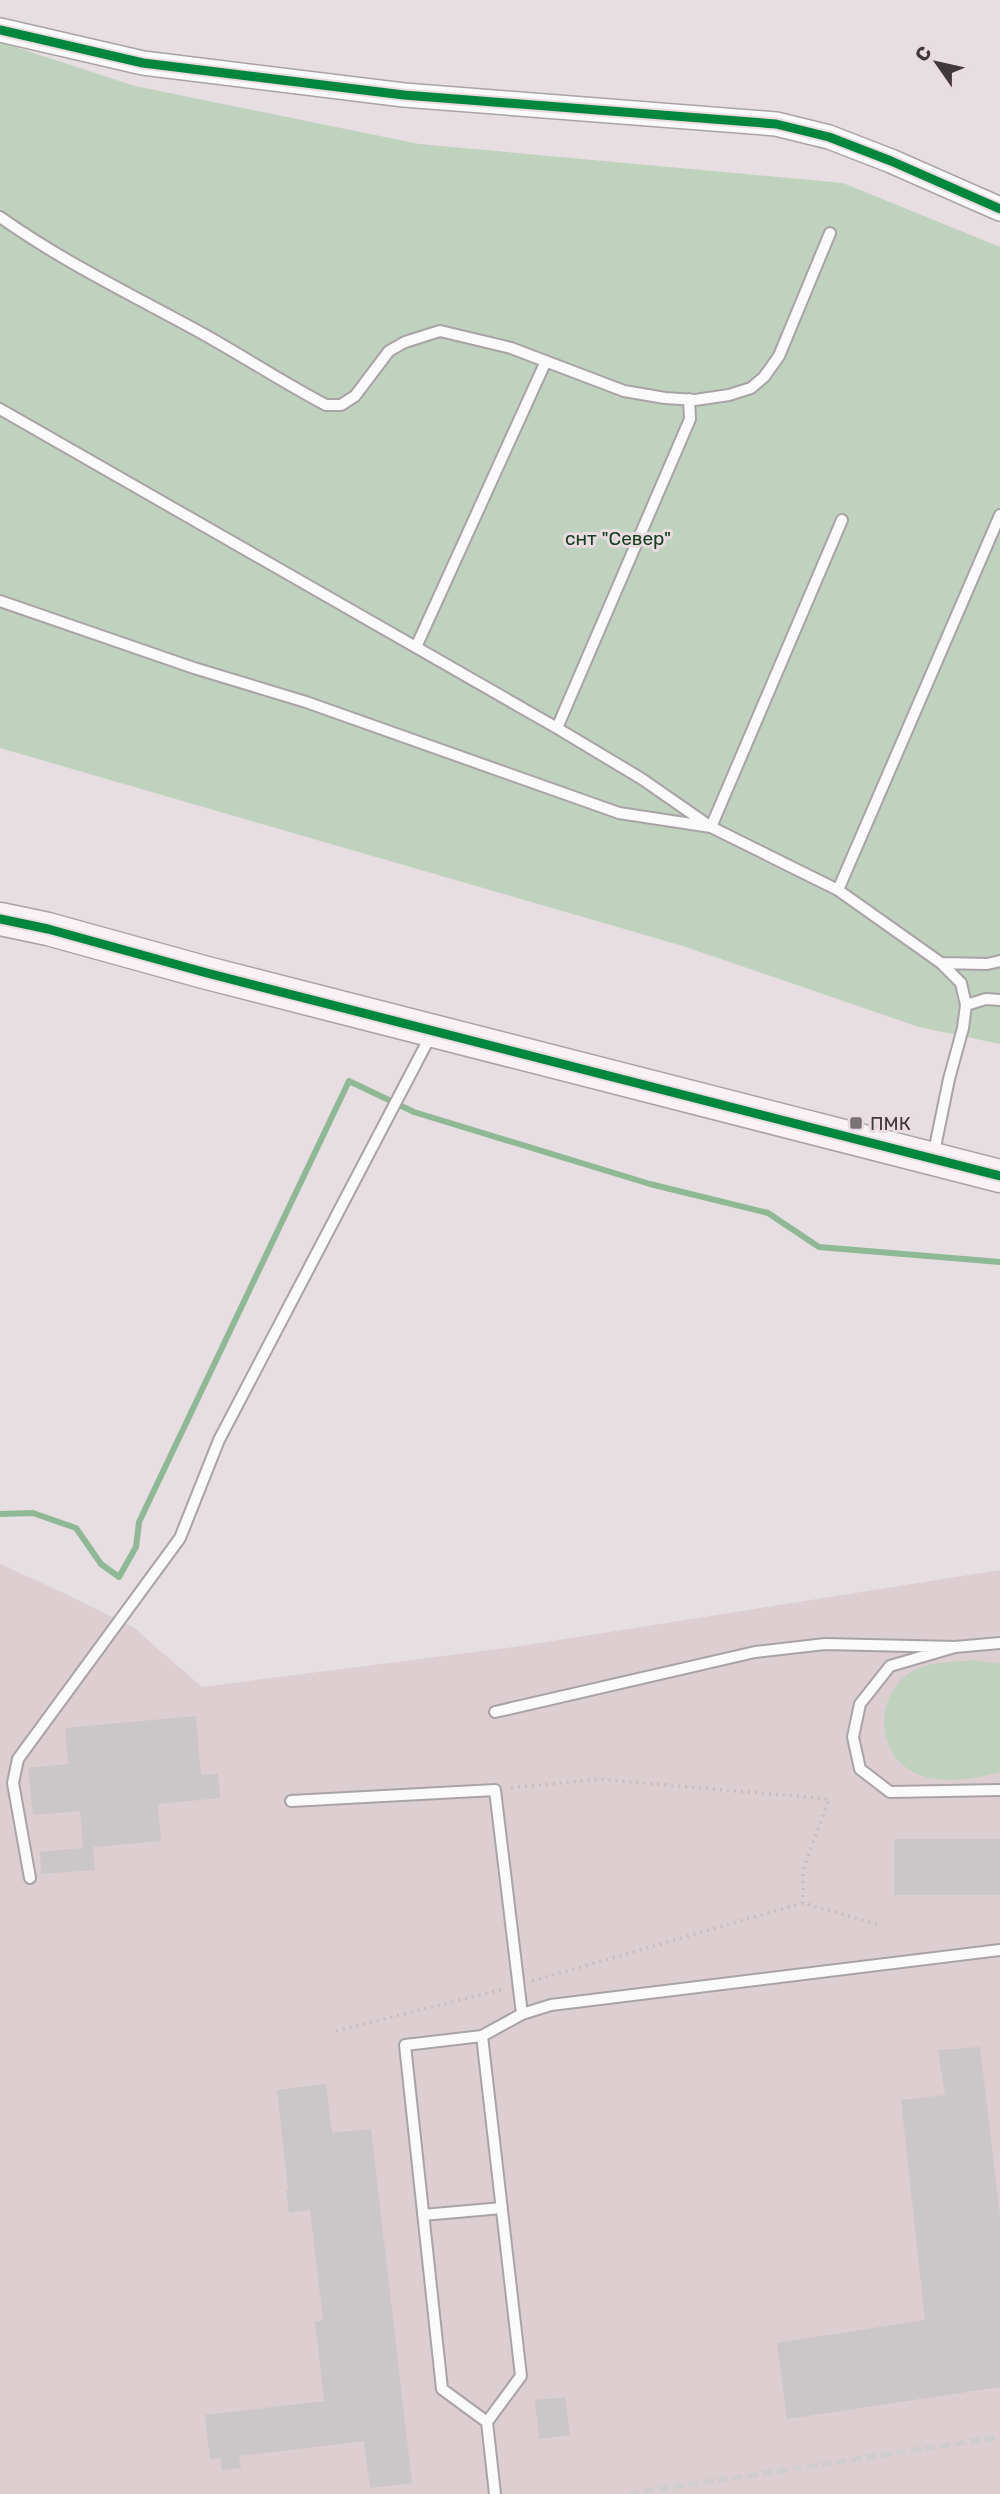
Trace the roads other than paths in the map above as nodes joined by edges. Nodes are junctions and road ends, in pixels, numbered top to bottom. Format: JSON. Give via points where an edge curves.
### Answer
{"nodes":[{"id":1,"x":0,"y":30,"type":"edge"},
{"id":2,"x":1000,"y":209,"type":"edge"},
{"id":3,"x":0,"y":217,"type":"edge"},
{"id":4,"x":830,"y":233,"type":"dead end"},
{"id":5,"x":546,"y":361,"type":"junction"},
{"id":6,"x":690,"y":399,"type":"junction"},
{"id":7,"x":0,"y":409,"type":"edge"},
{"id":8,"x":1000,"y":515,"type":"edge"},
{"id":9,"x":842,"y":520,"type":"dead end"},
{"id":10,"x":0,"y":601,"type":"edge"},
{"id":11,"x":416,"y":647,"type":"junction"},
{"id":12,"x":557,"y":728,"type":"junction"},
{"id":13,"x":711,"y":827,"type":"junction"},
{"id":14,"x":838,"y":890,"type":"junction"},
{"id":15,"x":0,"y":919,"type":"edge"},
{"id":16,"x":1000,"y":961,"type":"edge"},
{"id":17,"x":942,"y":963,"type":"junction"},
{"id":18,"x":1000,"y":1000,"type":"edge"},
{"id":19,"x":966,"y":1005,"type":"junction"},
{"id":20,"x":433,"y":1031,"type":"junction"},
{"id":21,"x":933,"y":1159,"type":"junction"},
{"id":22,"x":1000,"y":1176,"type":"edge"},
{"id":23,"x":1000,"y":1643,"type":"edge"},
{"id":24,"x":956,"y":1647,"type":"junction"},
{"id":25,"x":495,"y":1712,"type":"dead end"},
{"id":26,"x":1000,"y":1790,"type":"edge"},
{"id":27,"x":291,"y":1801,"type":"dead end"},
{"id":28,"x":30,"y":1878,"type":"dead end"},
{"id":29,"x":1000,"y":1950,"type":"edge"},
{"id":30,"x":522,"y":2014,"type":"junction"},
{"id":31,"x":482,"y":2036,"type":"junction"},
{"id":32,"x":502,"y":2208,"type":"junction"},
{"id":33,"x":423,"y":2215,"type":"junction"},
{"id":34,"x":487,"y":2422,"type":"junction"},
{"id":35,"x":495,"y":2494,"type":"edge"}],
"edges":[{"from":1,"to":2,"type":"street","via":[[143,62],[404,95],[776,124],[891,160]]},
{"from":3,"to":5,"type":"lane","via":[[123,292],[327,405],[341,405],[355,396],[388,351],[440,331]]},
{"from":4,"to":6,"type":"lane","via":[[779,356],[764,377],[751,388]]},
{"from":5,"to":6,"type":"lane","via":[[624,391]]},
{"from":5,"to":11,"type":"lane"},
{"from":6,"to":12,"type":"lane","via":[[690,419]]},
{"from":7,"to":11,"type":"lane"},
{"from":8,"to":14,"type":"lane"},
{"from":9,"to":13,"type":"lane"},
{"from":10,"to":13,"type":"lane","via":[[306,702],[619,813]]},
{"from":11,"to":12,"type":"lane"},
{"from":12,"to":13,"type":"lane"},
{"from":13,"to":14,"type":"lane"},
{"from":14,"to":17,"type":"lane"},
{"from":15,"to":20,"type":"street"},
{"from":16,"to":17,"type":"lane"},
{"from":17,"to":19,"type":"lane","via":[[961,983]]},
{"from":18,"to":19,"type":"lane"},
{"from":19,"to":21,"type":"lane"},
{"from":20,"to":21,"type":"street"},
{"from":20,"to":28,"type":"lane","via":[[219,1440],[180,1538],[18,1759],[13,1783]]},
{"from":21,"to":22,"type":"street"},
{"from":23,"to":24,"type":"lane"},
{"from":24,"to":25,"type":"lane","via":[[825,1644],[755,1652]]},
{"from":24,"to":26,"type":"lane","via":[[890,1666],[860,1704],[853,1737],[860,1769],[890,1791]]},
{"from":27,"to":30,"type":"lane","via":[[495,1790]]},
{"from":29,"to":30,"type":"lane","via":[[551,2005]]},
{"from":30,"to":31,"type":"lane"},
{"from":31,"to":32,"type":"lane"},
{"from":31,"to":33,"type":"lane","via":[[405,2045]]},
{"from":32,"to":33,"type":"lane"},
{"from":32,"to":34,"type":"lane","via":[[521,2376]]},
{"from":33,"to":34,"type":"lane","via":[[442,2389]]},
{"from":34,"to":35,"type":"lane"}]}
